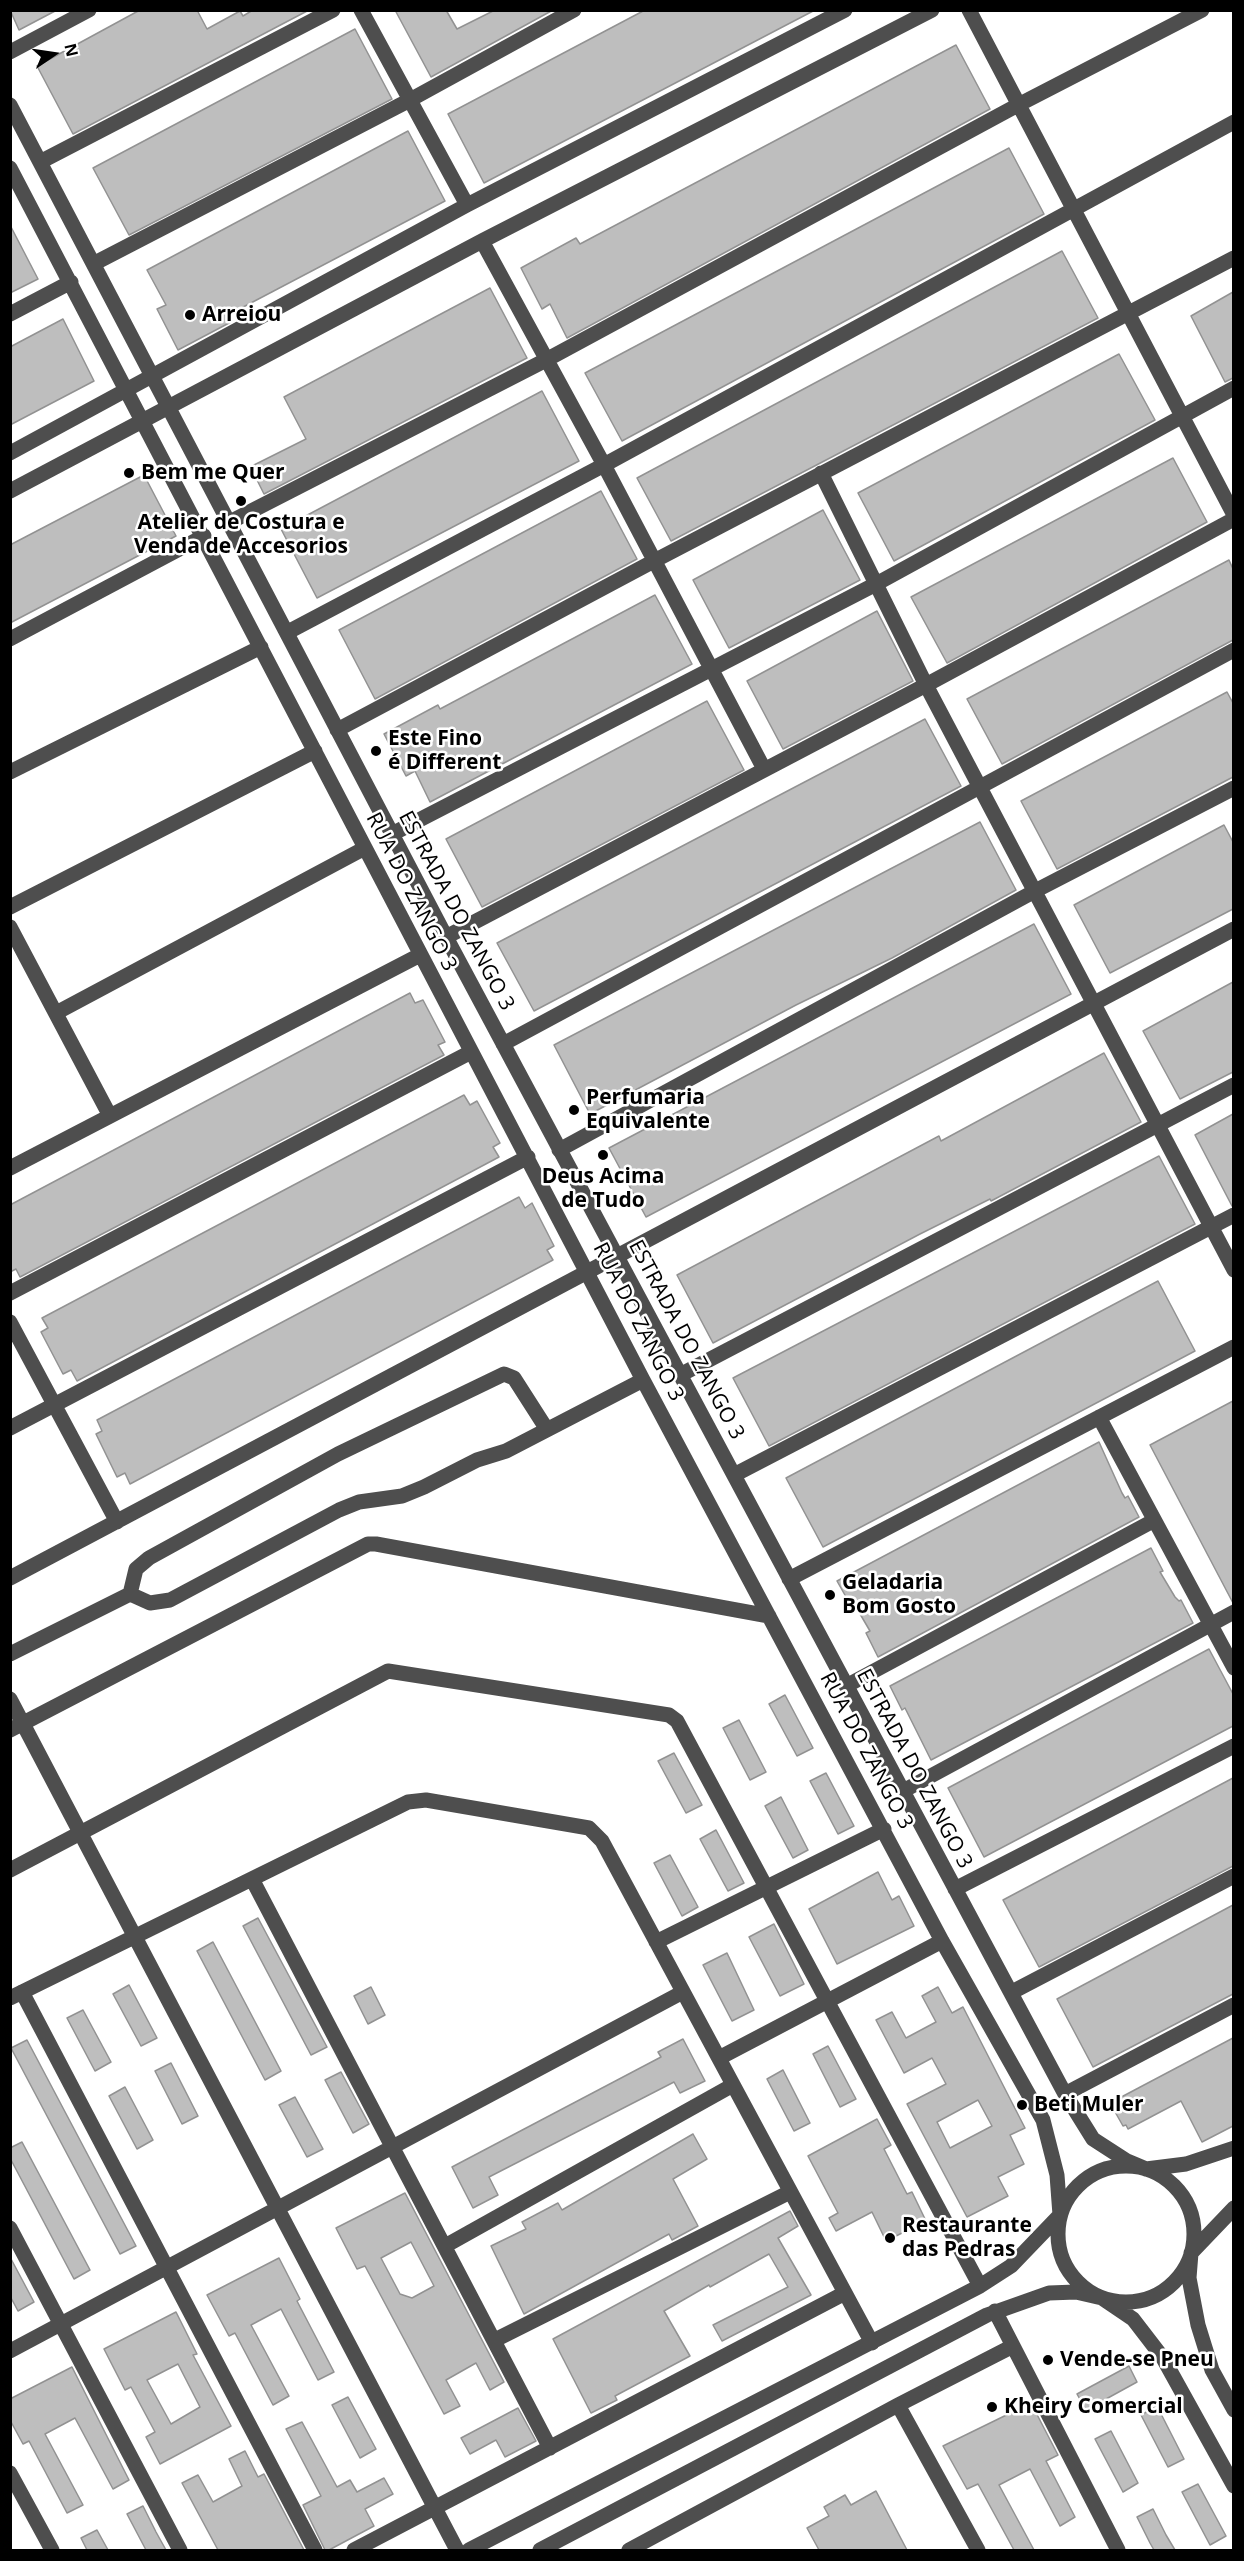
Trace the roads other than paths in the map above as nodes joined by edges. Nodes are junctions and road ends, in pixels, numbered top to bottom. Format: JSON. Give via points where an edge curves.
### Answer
{"nodes":[{"id":1,"x":88,"y":10,"type":"edge"},
{"id":2,"x":333,"y":10,"type":"edge"},
{"id":3,"x":361,"y":10,"type":"edge"},
{"id":4,"x":574,"y":10,"type":"edge"},
{"id":5,"x":845,"y":10,"type":"edge"},
{"id":6,"x":932,"y":10,"type":"edge"},
{"id":7,"x":969,"y":10,"type":"edge"},
{"id":8,"x":1202,"y":10,"type":"edge"},
{"id":9,"x":10,"y":52,"type":"edge"},
{"id":10,"x":408,"y":101,"type":"junction"},
{"id":11,"x":10,"y":105,"type":"edge"},
{"id":12,"x":1018,"y":105,"type":"junction"},
{"id":13,"x":1233,"y":122,"type":"edge"},
{"id":14,"x":40,"y":162,"type":"junction"},
{"id":15,"x":12,"y":174,"type":"edge"},
{"id":16,"x":467,"y":205,"type":"junction"},
{"id":17,"x":1071,"y":208,"type":"junction"},
{"id":18,"x":482,"y":241,"type":"junction"},
{"id":19,"x":1233,"y":258,"type":"edge"},
{"id":20,"x":95,"y":263,"type":"junction"},
{"id":21,"x":71,"y":282,"type":"junction"},
{"id":22,"x":10,"y":314,"type":"edge"},
{"id":23,"x":1130,"y":314,"type":"junction"},
{"id":24,"x":546,"y":360,"type":"junction"},
{"id":25,"x":153,"y":375,"type":"junction"},
{"id":26,"x":1233,"y":388,"type":"edge"},
{"id":27,"x":127,"y":389,"type":"junction"},
{"id":28,"x":169,"y":407,"type":"junction"},
{"id":29,"x":1182,"y":416,"type":"junction"},
{"id":30,"x":144,"y":420,"type":"junction"},
{"id":31,"x":10,"y":453,"type":"edge"},
{"id":32,"x":604,"y":465,"type":"junction"},
{"id":33,"x":821,"y":473,"type":"junction"},
{"id":34,"x":10,"y":491,"type":"edge"},
{"id":35,"x":1233,"y":517,"type":"edge"},
{"id":36,"x":230,"y":522,"type":"junction"},
{"id":37,"x":204,"y":536,"type":"junction"},
{"id":38,"x":654,"y":561,"type":"junction"},
{"id":39,"x":876,"y":584,"type":"junction"},
{"id":40,"x":288,"y":632,"type":"junction"},
{"id":41,"x":10,"y":639,"type":"edge"},
{"id":42,"x":261,"y":647,"type":"junction"},
{"id":43,"x":1233,"y":650,"type":"edge"},
{"id":44,"x":710,"y":668,"type":"junction"},
{"id":45,"x":926,"y":685,"type":"junction"},
{"id":46,"x":337,"y":730,"type":"junction"},
{"id":47,"x":315,"y":751,"type":"junction"},
{"id":48,"x":764,"y":769,"type":"junction"},
{"id":49,"x":10,"y":772,"type":"edge"},
{"id":50,"x":980,"y":787,"type":"junction"},
{"id":51,"x":1233,"y":788,"type":"edge"},
{"id":52,"x":392,"y":834,"type":"junction"},
{"id":53,"x":365,"y":848,"type":"junction"},
{"id":54,"x":1035,"y":891,"type":"junction"},
{"id":55,"x":10,"y":907,"type":"edge"},
{"id":56,"x":10,"y":927,"type":"edge"},
{"id":57,"x":1233,"y":929,"type":"edge"},
{"id":58,"x":446,"y":937,"type":"junction"},
{"id":59,"x":420,"y":955,"type":"junction"},
{"id":60,"x":1095,"y":1004,"type":"junction"},
{"id":61,"x":56,"y":1013,"type":"junction"},
{"id":62,"x":503,"y":1044,"type":"junction"},
{"id":63,"x":471,"y":1052,"type":"junction"},
{"id":64,"x":1233,"y":1085,"type":"edge"},
{"id":65,"x":110,"y":1116,"type":"junction"},
{"id":66,"x":1158,"y":1126,"type":"junction"},
{"id":67,"x":560,"y":1150,"type":"junction"},
{"id":68,"x":528,"y":1157,"type":"junction"},
{"id":69,"x":10,"y":1168,"type":"edge"},
{"id":70,"x":1233,"y":1215,"type":"edge"},
{"id":71,"x":1212,"y":1227,"type":"junction"},
{"id":72,"x":618,"y":1257,"type":"junction"},
{"id":73,"x":1233,"y":1270,"type":"edge"},
{"id":74,"x":589,"y":1274,"type":"junction"},
{"id":75,"x":10,"y":1293,"type":"edge"},
{"id":76,"x":10,"y":1322,"type":"edge"},
{"id":77,"x":1233,"y":1347,"type":"edge"},
{"id":78,"x":680,"y":1375,"type":"junction"},
{"id":79,"x":644,"y":1380,"type":"junction"},
{"id":80,"x":55,"y":1404,"type":"junction"},
{"id":81,"x":1099,"y":1417,"type":"junction"},
{"id":82,"x":10,"y":1428,"type":"edge"},
{"id":83,"x":546,"y":1428,"type":"junction"},
{"id":84,"x":734,"y":1475,"type":"junction"},
{"id":85,"x":1153,"y":1521,"type":"junction"},
{"id":86,"x":117,"y":1522,"type":"junction"},
{"id":87,"x":10,"y":1578,"type":"edge"},
{"id":88,"x":789,"y":1579,"type":"junction"},
{"id":89,"x":130,"y":1594,"type":"junction"},
{"id":90,"x":1233,"y":1612,"type":"edge"},
{"id":91,"x":768,"y":1616,"type":"junction"},
{"id":92,"x":1210,"y":1625,"type":"junction"},
{"id":93,"x":10,"y":1654,"type":"edge"},
{"id":94,"x":1233,"y":1668,"type":"edge"},
{"id":95,"x":846,"y":1686,"type":"junction"},
{"id":96,"x":10,"y":1699,"type":"edge"},
{"id":97,"x":17,"y":1726,"type":"edge"},
{"id":98,"x":1233,"y":1746,"type":"edge"},
{"id":99,"x":903,"y":1791,"type":"junction"},
{"id":100,"x":884,"y":1829,"type":"junction"},
{"id":101,"x":81,"y":1832,"type":"junction"},
{"id":102,"x":10,"y":1870,"type":"edge"},
{"id":103,"x":1233,"y":1876,"type":"edge"},
{"id":104,"x":252,"y":1879,"type":"junction"},
{"id":105,"x":767,"y":1887,"type":"junction"},
{"id":106,"x":955,"y":1889,"type":"junction"},
{"id":107,"x":135,"y":1936,"type":"junction"},
{"id":108,"x":656,"y":1941,"type":"junction"},
{"id":109,"x":942,"y":1941,"type":"junction"},
{"id":110,"x":683,"y":1992,"type":"junction"},
{"id":111,"x":1012,"y":1992,"type":"junction"},
{"id":112,"x":16,"y":1995,"type":"edge"},
{"id":113,"x":827,"y":2001,"type":"junction"},
{"id":114,"x":1233,"y":2005,"type":"edge"},
{"id":115,"x":719,"y":2058,"type":"junction"},
{"id":116,"x":733,"y":2085,"type":"junction"},
{"id":117,"x":1065,"y":2094,"type":"junction"},
{"id":118,"x":390,"y":2146,"type":"junction"},
{"id":119,"x":1233,"y":2148,"type":"edge"},
{"id":120,"x":1146,"y":2169,"type":"junction"},
{"id":121,"x":790,"y":2192,"type":"junction"},
{"id":122,"x":278,"y":2207,"type":"junction"},
{"id":123,"x":1233,"y":2208,"type":"edge"},
{"id":124,"x":1060,"y":2215,"type":"junction"},
{"id":125,"x":10,"y":2228,"type":"edge"},
{"id":126,"x":445,"y":2246,"type":"junction"},
{"id":127,"x":1191,"y":2253,"type":"junction"},
{"id":128,"x":165,"y":2268,"type":"junction"},
{"id":129,"x":980,"y":2286,"type":"junction"},
{"id":130,"x":845,"y":2293,"type":"junction"},
{"id":131,"x":1102,"y":2298,"type":"junction"},
{"id":132,"x":995,"y":2311,"type":"junction"},
{"id":133,"x":60,"y":2324,"type":"junction"},
{"id":134,"x":495,"y":2340,"type":"junction"},
{"id":135,"x":872,"y":2343,"type":"junction"},
{"id":136,"x":1013,"y":2346,"type":"junction"},
{"id":137,"x":10,"y":2351,"type":"edge"},
{"id":138,"x":898,"y":2405,"type":"junction"},
{"id":139,"x":1233,"y":2410,"type":"edge"},
{"id":140,"x":550,"y":2448,"type":"junction"},
{"id":141,"x":10,"y":2473,"type":"edge"},
{"id":142,"x":1233,"y":2486,"type":"edge"},
{"id":143,"x":436,"y":2508,"type":"junction"},
{"id":144,"x":52,"y":2550,"type":"edge"},
{"id":145,"x":180,"y":2550,"type":"edge"},
{"id":146,"x":315,"y":2550,"type":"edge"},
{"id":147,"x":354,"y":2550,"type":"edge"},
{"id":148,"x":457,"y":2550,"type":"edge"},
{"id":149,"x":469,"y":2550,"type":"edge"},
{"id":150,"x":540,"y":2550,"type":"edge"},
{"id":151,"x":629,"y":2550,"type":"edge"},
{"id":152,"x":978,"y":2550,"type":"edge"},
{"id":153,"x":1118,"y":2550,"type":"edge"}],
"edges":[{"from":1,"to":9,"type":"street"},
{"from":2,"to":14,"type":"street"},
{"from":3,"to":10,"type":"street"},
{"from":4,"to":10,"type":"street"},
{"from":5,"to":16,"type":"street"},
{"from":6,"to":18,"type":"street"},
{"from":7,"to":12,"type":"street"},
{"from":8,"to":12,"type":"street"},
{"from":10,"to":16,"type":"street"},
{"from":10,"to":20,"type":"street"},
{"from":11,"to":14,"type":"street","name":"ESTRADA DO ZANGO 3"},
{"from":12,"to":17,"type":"street"},
{"from":12,"to":24,"type":"street"},
{"from":13,"to":17,"type":"street"},
{"from":14,"to":20,"type":"street","name":"ESTRADA DO ZANGO 3"},
{"from":15,"to":21,"type":"street","name":"RUA DO ZANGO 3"},
{"from":16,"to":25,"type":"street"},
{"from":17,"to":23,"type":"street"},
{"from":17,"to":32,"type":"street"},
{"from":18,"to":24,"type":"street"},
{"from":18,"to":28,"type":"street"},
{"from":19,"to":23,"type":"street"},
{"from":20,"to":25,"type":"street","name":"ESTRADA DO ZANGO 3"},
{"from":21,"to":22,"type":"street"},
{"from":21,"to":27,"type":"street","name":"RUA DO ZANGO 3"},
{"from":23,"to":29,"type":"street"},
{"from":23,"to":33,"type":"street"},
{"from":24,"to":32,"type":"street"},
{"from":24,"to":36,"type":"street"},
{"from":25,"to":27,"type":"street"},
{"from":25,"to":28,"type":"street","name":"ESTRADA DO ZANGO 3"},
{"from":26,"to":29,"type":"street"},
{"from":27,"to":30,"type":"street","name":"RUA DO ZANGO 3"},
{"from":27,"to":31,"type":"street"},
{"from":28,"to":30,"type":"street"},
{"from":28,"to":36,"type":"street","name":"ESTRADA DO ZANGO 3"},
{"from":29,"to":35,"type":"street"},
{"from":29,"to":39,"type":"street"},
{"from":30,"to":34,"type":"street"},
{"from":30,"to":37,"type":"street","name":"RUA DO ZANGO 3"},
{"from":32,"to":38,"type":"street"},
{"from":32,"to":40,"type":"street"},
{"from":33,"to":38,"type":"street"},
{"from":33,"to":39,"type":"street"},
{"from":35,"to":45,"type":"street"},
{"from":36,"to":40,"type":"street","name":"ESTRADA DO ZANGO 3"},
{"from":37,"to":41,"type":"street"},
{"from":37,"to":42,"type":"street","name":"RUA DO ZANGO 3"},
{"from":38,"to":44,"type":"street"},
{"from":38,"to":46,"type":"street"},
{"from":39,"to":44,"type":"street"},
{"from":39,"to":45,"type":"street"},
{"from":40,"to":46,"type":"street","name":"ESTRADA DO ZANGO 3"},
{"from":42,"to":47,"type":"street","name":"RUA DO ZANGO 3"},
{"from":42,"to":49,"type":"street"},
{"from":43,"to":50,"type":"street"},
{"from":44,"to":48,"type":"street"},
{"from":44,"to":52,"type":"street"},
{"from":45,"to":48,"type":"street"},
{"from":45,"to":50,"type":"street"},
{"from":46,"to":52,"type":"street","name":"ESTRADA DO ZANGO 3"},
{"from":47,"to":53,"type":"street","name":"RUA DO ZANGO 3"},
{"from":47,"to":55,"type":"street"},
{"from":48,"to":58,"type":"street"},
{"from":50,"to":54,"type":"street"},
{"from":50,"to":62,"type":"street"},
{"from":51,"to":54,"type":"street"},
{"from":52,"to":58,"type":"street","name":"ESTRADA DO ZANGO 3"},
{"from":53,"to":59,"type":"street","name":"RUA DO ZANGO 3"},
{"from":53,"to":61,"type":"street"},
{"from":54,"to":60,"type":"street"},
{"from":54,"to":67,"type":"street"},
{"from":56,"to":61,"type":"street"},
{"from":57,"to":60,"type":"street"},
{"from":58,"to":62,"type":"street","name":"ESTRADA DO ZANGO 3"},
{"from":59,"to":63,"type":"street","name":"RUA DO ZANGO 3"},
{"from":59,"to":65,"type":"street"},
{"from":60,"to":66,"type":"street"},
{"from":60,"to":72,"type":"street"},
{"from":61,"to":65,"type":"street"},
{"from":62,"to":67,"type":"street","name":"ESTRADA DO ZANGO 3"},
{"from":63,"to":68,"type":"street","name":"RUA DO ZANGO 3"},
{"from":63,"to":75,"type":"street"},
{"from":64,"to":66,"type":"street"},
{"from":65,"to":69,"type":"street"},
{"from":66,"to":71,"type":"street"},
{"from":66,"to":78,"type":"street"},
{"from":67,"to":72,"type":"street","name":"ESTRADA DO ZANGO 3"},
{"from":68,"to":74,"type":"street","name":"RUA DO ZANGO 3"},
{"from":68,"to":80,"type":"street"},
{"from":70,"to":71,"type":"street"},
{"from":71,"to":73,"type":"street"},
{"from":71,"to":84,"type":"street"},
{"from":72,"to":74,"type":"street"},
{"from":72,"to":78,"type":"street","name":"ESTRADA DO ZANGO 3"},
{"from":74,"to":79,"type":"street","name":"RUA DO ZANGO 3"},
{"from":74,"to":86,"type":"street"},
{"from":76,"to":80,"type":"street"},
{"from":77,"to":81,"type":"street"},
{"from":78,"to":84,"type":"street","name":"ESTRADA DO ZANGO 3"},
{"from":79,"to":83,"type":"street"},
{"from":79,"to":91,"type":"street","name":"RUA DO ZANGO 3"},
{"from":80,"to":82,"type":"street"},
{"from":80,"to":86,"type":"street"},
{"from":81,"to":85,"type":"street"},
{"from":81,"to":88,"type":"street"},
{"from":83,"to":89,"type":"street","via":[[506,1451],[477,1460],[402,1496],[359,1502],[339,1510],[170,1600],[150,1603]]},
{"from":83,"to":89,"type":"street","via":[[514,1378],[504,1374],[338,1454],[149,1557],[136,1569]]},
{"from":84,"to":88,"type":"street","name":"ESTRADA DO ZANGO 3"},
{"from":85,"to":92,"type":"street"},
{"from":85,"to":95,"type":"street"},
{"from":86,"to":87,"type":"street"},
{"from":88,"to":95,"type":"street","name":"ESTRADA DO ZANGO 3"},
{"from":89,"to":93,"type":"street"},
{"from":90,"to":92,"type":"street"},
{"from":91,"to":97,"type":"street","via":[[368,1544]]},
{"from":91,"to":100,"type":"street","name":"RUA DO ZANGO 3"},
{"from":92,"to":94,"type":"street"},
{"from":92,"to":99,"type":"street"},
{"from":95,"to":99,"type":"street","name":"ESTRADA DO ZANGO 3"},
{"from":96,"to":97,"type":"street"},
{"from":97,"to":101,"type":"street"},
{"from":98,"to":106,"type":"street"},
{"from":99,"to":106,"type":"street","name":"ESTRADA DO ZANGO 3"},
{"from":100,"to":105,"type":"street"},
{"from":100,"to":109,"type":"street","name":"RUA DO ZANGO 3"},
{"from":101,"to":102,"type":"street"},
{"from":101,"to":105,"type":"street","via":[[380,1673],[396,1671],[669,1715],[677,1720]]},
{"from":101,"to":107,"type":"street"},
{"from":103,"to":111,"type":"street"},
{"from":104,"to":107,"type":"street"},
{"from":104,"to":108,"type":"street","via":[[408,1802],[426,1800],[596,1832]]},
{"from":104,"to":118,"type":"street"},
{"from":105,"to":108,"type":"street"},
{"from":105,"to":113,"type":"street"},
{"from":106,"to":111,"type":"street","name":"ESTRADA DO ZANGO 3"},
{"from":107,"to":112,"type":"street"},
{"from":107,"to":122,"type":"street"},
{"from":108,"to":110,"type":"street"},
{"from":109,"to":113,"type":"street"},
{"from":109,"to":124,"type":"street","name":"RUA DO ZANGO 3","via":[[1042,2120],[1057,2175]]},
{"from":110,"to":115,"type":"street"},
{"from":110,"to":118,"type":"street"},
{"from":111,"to":117,"type":"street","name":"ESTRADA DO ZANGO 3"},
{"from":112,"to":128,"type":"street"},
{"from":113,"to":115,"type":"street"},
{"from":113,"to":129,"type":"street"},
{"from":114,"to":117,"type":"street"},
{"from":115,"to":116,"type":"street"},
{"from":116,"to":121,"type":"street"},
{"from":116,"to":126,"type":"street"},
{"from":117,"to":120,"type":"street","name":"ESTRADA DO ZANGO 3","via":[[1093,2139],[1127,2162]]},
{"from":118,"to":122,"type":"street"},
{"from":118,"to":126,"type":"street"},
{"from":119,"to":120,"type":"street","via":[[1186,2164]]},
{"from":120,"to":124,"type":"street","via":[[1106,2168],[1086,2179],[1070,2195]]},
{"from":120,"to":127,"type":"street","via":[[1168,2180],[1182,2194],[1191,2213]]},
{"from":121,"to":130,"type":"street"},
{"from":121,"to":134,"type":"street"},
{"from":122,"to":128,"type":"street"},
{"from":122,"to":143,"type":"street"},
{"from":123,"to":127,"type":"street"},
{"from":124,"to":129,"type":"street","via":[[1011,2266]]},
{"from":124,"to":131,"type":"street","via":[[1061,2255],[1070,2273],[1084,2288]]},
{"from":125,"to":133,"type":"street"},
{"from":126,"to":134,"type":"street"},
{"from":127,"to":131,"type":"street","via":[[1182,2273],[1166,2289],[1146,2299],[1124,2303]]},
{"from":127,"to":139,"type":"street","via":[[1189,2278],[1197,2325],[1212,2370]]},
{"from":128,"to":133,"type":"street"},
{"from":128,"to":146,"type":"street"},
{"from":129,"to":135,"type":"street"},
{"from":130,"to":135,"type":"street"},
{"from":130,"to":140,"type":"street"},
{"from":131,"to":132,"type":"street","via":[[1076,2292],[1049,2293]]},
{"from":131,"to":142,"type":"street","via":[[1118,2307],[1148,2336]]},
{"from":132,"to":136,"type":"street"},
{"from":132,"to":150,"type":"street"},
{"from":133,"to":137,"type":"street"},
{"from":133,"to":145,"type":"street"},
{"from":134,"to":140,"type":"street"},
{"from":135,"to":149,"type":"street"},
{"from":136,"to":138,"type":"street"},
{"from":136,"to":153,"type":"street"},
{"from":138,"to":151,"type":"street"},
{"from":138,"to":152,"type":"street"},
{"from":140,"to":143,"type":"street"},
{"from":141,"to":144,"type":"street"},
{"from":143,"to":147,"type":"street"},
{"from":143,"to":148,"type":"street"}]}
